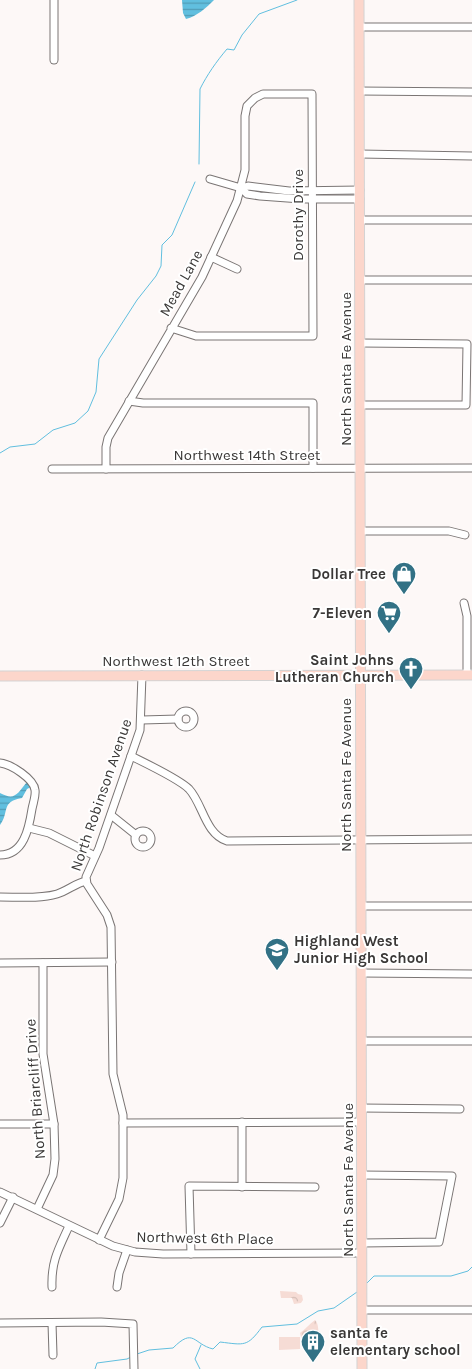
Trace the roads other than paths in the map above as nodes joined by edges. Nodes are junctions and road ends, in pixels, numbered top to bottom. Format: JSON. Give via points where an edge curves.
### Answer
{"nodes":[{"id":1,"x":54,"y":0,"type":"edge"},
{"id":2,"x":359,"y":0,"type":"edge"},
{"id":3,"x":359,"y":27,"type":"junction"},
{"id":4,"x":472,"y":28,"type":"edge"},
{"id":5,"x":54,"y":60,"type":"dead end"},
{"id":6,"x":359,"y":91,"type":"junction"},
{"id":7,"x":472,"y":92,"type":"edge"},
{"id":8,"x":312,"y":94,"type":"joint"},
{"id":9,"x":360,"y":154,"type":"junction"},
{"id":10,"x":472,"y":156,"type":"edge"},
{"id":11,"x":210,"y":179,"type":"dead end"},
{"id":12,"x":241,"y":188,"type":"junction"},
{"id":13,"x":312,"y":191,"type":"junction"},
{"id":14,"x":360,"y":195,"type":"junction"},
{"id":15,"x":312,"y":199,"type":"junction"},
{"id":16,"x":360,"y":220,"type":"junction"},
{"id":17,"x":472,"y":220,"type":"edge"},
{"id":18,"x":211,"y":257,"type":"junction"},
{"id":19,"x":237,"y":269,"type":"dead end"},
{"id":20,"x":360,"y":280,"type":"junction"},
{"id":21,"x":472,"y":280,"type":"edge"},
{"id":22,"x":172,"y":328,"type":"junction"},
{"id":23,"x":360,"y":343,"type":"junction"},
{"id":24,"x":129,"y":401,"type":"junction"},
{"id":25,"x":360,"y":405,"type":"junction"},
{"id":26,"x":313,"y":468,"type":"junction"},
{"id":27,"x":360,"y":468,"type":"junction"},
{"id":28,"x":472,"y":468,"type":"edge"},
{"id":29,"x":52,"y":469,"type":"dead end"},
{"id":30,"x":106,"y":469,"type":"junction"},
{"id":31,"x":360,"y":531,"type":"junction"},
{"id":32,"x":465,"y":535,"type":"dead end"},
{"id":33,"x":464,"y":603,"type":"dead end"},
{"id":34,"x":360,"y":674,"type":"junction"},
{"id":35,"x":142,"y":675,"type":"junction"},
{"id":36,"x":470,"y":675,"type":"edge"},
{"id":37,"x":0,"y":676,"type":"edge"},
{"id":38,"x":178,"y":719,"type":"dead end"},
{"id":39,"x":142,"y":720,"type":"junction"},
{"id":40,"x":131,"y":756,"type":"junction"},
{"id":41,"x":0,"y":763,"type":"edge"},
{"id":42,"x":110,"y":815,"type":"junction"},
{"id":43,"x":29,"y":828,"type":"junction"},
{"id":44,"x":136,"y":835,"type":"dead end"},
{"id":45,"x":472,"y":839,"type":"edge"},
{"id":46,"x":360,"y":840,"type":"junction"},
{"id":47,"x":0,"y":855,"type":"edge"},
{"id":48,"x":95,"y":856,"type":"junction"},
{"id":49,"x":86,"y":881,"type":"junction"},
{"id":50,"x":0,"y":897,"type":"edge"},
{"id":51,"x":361,"y":906,"type":"junction"},
{"id":52,"x":472,"y":906,"type":"edge"},
{"id":53,"x":112,"y":962,"type":"junction"},
{"id":54,"x":0,"y":963,"type":"edge"},
{"id":55,"x":43,"y":963,"type":"junction"},
{"id":56,"x":361,"y":974,"type":"junction"},
{"id":57,"x":472,"y":974,"type":"edge"},
{"id":58,"x":361,"y":1041,"type":"junction"},
{"id":59,"x":472,"y":1041,"type":"edge"},
{"id":60,"x":361,"y":1108,"type":"junction"},
{"id":61,"x":460,"y":1108,"type":"dead end"},
{"id":62,"x":242,"y":1122,"type":"junction"},
{"id":63,"x":361,"y":1122,"type":"junction"},
{"id":64,"x":123,"y":1123,"type":"junction"},
{"id":65,"x":0,"y":1124,"type":"edge"},
{"id":66,"x":54,"y":1124,"type":"junction"},
{"id":67,"x":362,"y":1176,"type":"junction"},
{"id":68,"x":242,"y":1187,"type":"junction"},
{"id":69,"x":315,"y":1187,"type":"dead end"},
{"id":70,"x":0,"y":1192,"type":"edge"},
{"id":71,"x":12,"y":1198,"type":"junction"},
{"id":72,"x":37,"y":1210,"type":"junction"},
{"id":73,"x":0,"y":1223,"type":"edge"},
{"id":74,"x":70,"y":1226,"type":"junction"},
{"id":75,"x":99,"y":1240,"type":"junction"},
{"id":76,"x":362,"y":1243,"type":"junction"},
{"id":77,"x":128,"y":1250,"type":"junction"},
{"id":78,"x":362,"y":1253,"type":"junction"},
{"id":79,"x":191,"y":1254,"type":"junction"},
{"id":80,"x":117,"y":1287,"type":"dead end"},
{"id":81,"x":52,"y":1288,"type":"dead end"},
{"id":82,"x":362,"y":1310,"type":"junction"},
{"id":83,"x":472,"y":1310,"type":"edge"},
{"id":84,"x":0,"y":1323,"type":"edge"},
{"id":85,"x":52,"y":1323,"type":"junction"},
{"id":86,"x":52,"y":1354,"type":"dead end"},
{"id":87,"x":134,"y":1366,"type":"edge"},
{"id":88,"x":362,"y":1369,"type":"edge"}],
"edges":[{"from":1,"to":5,"type":"street"},
{"from":2,"to":3,"type":"main road","name":"North Santa Fe Avenue"},
{"from":3,"to":4,"type":"street"},
{"from":3,"to":6,"type":"main road","name":"North Santa Fe Avenue"},
{"from":6,"to":7,"type":"street"},
{"from":6,"to":9,"type":"main road","name":"North Santa Fe Avenue"},
{"from":8,"to":12,"type":"street","name":"Mead Lane","via":[[259,95],[247,106],[245,170]]},
{"from":8,"to":13,"type":"street","name":"Dorothy Drive"},
{"from":9,"to":10,"type":"street"},
{"from":9,"to":14,"type":"main road","name":"North Santa Fe Avenue"},
{"from":11,"to":12,"type":"street"},
{"from":12,"to":13,"type":"street"},
{"from":12,"to":15,"type":"street","via":[[247,194]]},
{"from":12,"to":18,"type":"street","name":"Mead Lane"},
{"from":13,"to":14,"type":"street"},
{"from":13,"to":15,"type":"street","name":"Dorothy Drive"},
{"from":14,"to":15,"type":"street"},
{"from":14,"to":16,"type":"main road","name":"North Santa Fe Avenue"},
{"from":15,"to":22,"type":"street","name":"Dorothy Drive","via":[[313,336],[196,336]]},
{"from":16,"to":17,"type":"street"},
{"from":16,"to":20,"type":"main road","name":"North Santa Fe Avenue"},
{"from":18,"to":19,"type":"street"},
{"from":18,"to":22,"type":"street","name":"Mead Lane"},
{"from":20,"to":21,"type":"street"},
{"from":20,"to":23,"type":"main road","name":"North Santa Fe Avenue"},
{"from":22,"to":24,"type":"street","name":"Mead Lane"},
{"from":23,"to":25,"type":"main road","name":"North Santa Fe Avenue"},
{"from":23,"to":25,"type":"street","via":[[466,344],[466,405]]},
{"from":24,"to":26,"type":"street","via":[[142,404],[313,403]]},
{"from":24,"to":30,"type":"street","name":"Mead Lane","via":[[107,442]]},
{"from":25,"to":27,"type":"main road","name":"North Santa Fe Avenue"},
{"from":26,"to":27,"type":"street","name":"Northwest 14th Street"},
{"from":26,"to":30,"type":"street","name":"Northwest 14th Street"},
{"from":27,"to":28,"type":"street","name":"Northwest 14th Street"},
{"from":27,"to":31,"type":"main road","name":"North Santa Fe Avenue"},
{"from":29,"to":30,"type":"street","name":"Northwest 14th Street"},
{"from":31,"to":32,"type":"street","via":[[449,531]]},
{"from":31,"to":34,"type":"main road","name":"North Santa Fe Avenue"},
{"from":33,"to":36,"type":"street"},
{"from":34,"to":35,"type":"main road","name":"Northwest 12th Street"},
{"from":34,"to":36,"type":"main road","name":"Northwest 12th Street"},
{"from":34,"to":46,"type":"main road","name":"North Santa Fe Avenue"},
{"from":35,"to":37,"type":"main road","name":"Northwest 12th Street"},
{"from":35,"to":39,"type":"street","name":"North Robinson Avenue"},
{"from":38,"to":39,"type":"street"},
{"from":39,"to":40,"type":"street","name":"North Robinson Avenue"},
{"from":40,"to":42,"type":"street","name":"North Robinson Avenue"},
{"from":40,"to":46,"type":"street","via":[[188,788],[214,832],[224,840]]},
{"from":41,"to":43,"type":"street","via":[[11,766],[33,783],[35,795]]},
{"from":42,"to":44,"type":"street"},
{"from":42,"to":48,"type":"street","name":"North Robinson Avenue"},
{"from":43,"to":47,"type":"street","via":[[15,852]]},
{"from":43,"to":48,"type":"street","via":[[49,833]]},
{"from":45,"to":46,"type":"street"},
{"from":46,"to":51,"type":"main road","name":"North Santa Fe Avenue"},
{"from":48,"to":49,"type":"street","name":"North Robinson Avenue"},
{"from":49,"to":50,"type":"street","via":[[51,896]]},
{"from":49,"to":53,"type":"street","name":"North Robinson Avenue","via":[[108,915]]},
{"from":51,"to":52,"type":"street"},
{"from":51,"to":56,"type":"main road","name":"North Santa Fe Avenue"},
{"from":53,"to":55,"type":"street"},
{"from":53,"to":64,"type":"street","name":"North Robinson Avenue","via":[[113,1074]]},
{"from":54,"to":55,"type":"street"},
{"from":55,"to":66,"type":"street","name":"North Briarcliff Drive","via":[[43,1054]]},
{"from":56,"to":57,"type":"street"},
{"from":56,"to":58,"type":"main road","name":"North Santa Fe Avenue"},
{"from":58,"to":59,"type":"street"},
{"from":58,"to":60,"type":"main road","name":"North Santa Fe Avenue"},
{"from":60,"to":61,"type":"street"},
{"from":60,"to":63,"type":"main road","name":"North Santa Fe Avenue"},
{"from":62,"to":63,"type":"street"},
{"from":62,"to":64,"type":"street"},
{"from":62,"to":68,"type":"street"},
{"from":63,"to":67,"type":"main road","name":"North Santa Fe Avenue"},
{"from":64,"to":75,"type":"street","name":"North Robinson Avenue","via":[[121,1192]]},
{"from":65,"to":66,"type":"street"},
{"from":66,"to":72,"type":"street","name":"North Briarcliff Drive","via":[[54,1172]]},
{"from":67,"to":76,"type":"main road","name":"North Santa Fe Avenue"},
{"from":67,"to":76,"type":"street","via":[[452,1176],[439,1242]]},
{"from":68,"to":69,"type":"street"},
{"from":68,"to":79,"type":"street","via":[[189,1186]]},
{"from":70,"to":71,"type":"street","name":"Northwest 6th Place"},
{"from":71,"to":72,"type":"street","name":"Northwest 6th Place"},
{"from":71,"to":73,"type":"street"},
{"from":72,"to":74,"type":"street","name":"Northwest 6th Place"},
{"from":74,"to":75,"type":"street","name":"Northwest 6th Place"},
{"from":74,"to":81,"type":"street","via":[[54,1261]]},
{"from":75,"to":77,"type":"street","name":"Northwest 6th Place"},
{"from":76,"to":78,"type":"main road","name":"North Santa Fe Avenue"},
{"from":77,"to":79,"type":"street","name":"Northwest 6th Place","via":[[150,1254]]},
{"from":77,"to":80,"type":"street"},
{"from":78,"to":79,"type":"street","name":"Northwest 6th Place"},
{"from":78,"to":82,"type":"main road","name":"North Santa Fe Avenue"},
{"from":82,"to":83,"type":"street"},
{"from":82,"to":88,"type":"main road","name":"North Santa Fe Avenue"},
{"from":84,"to":85,"type":"street"},
{"from":85,"to":86,"type":"street"},
{"from":85,"to":87,"type":"street","via":[[133,1324]]}]}
